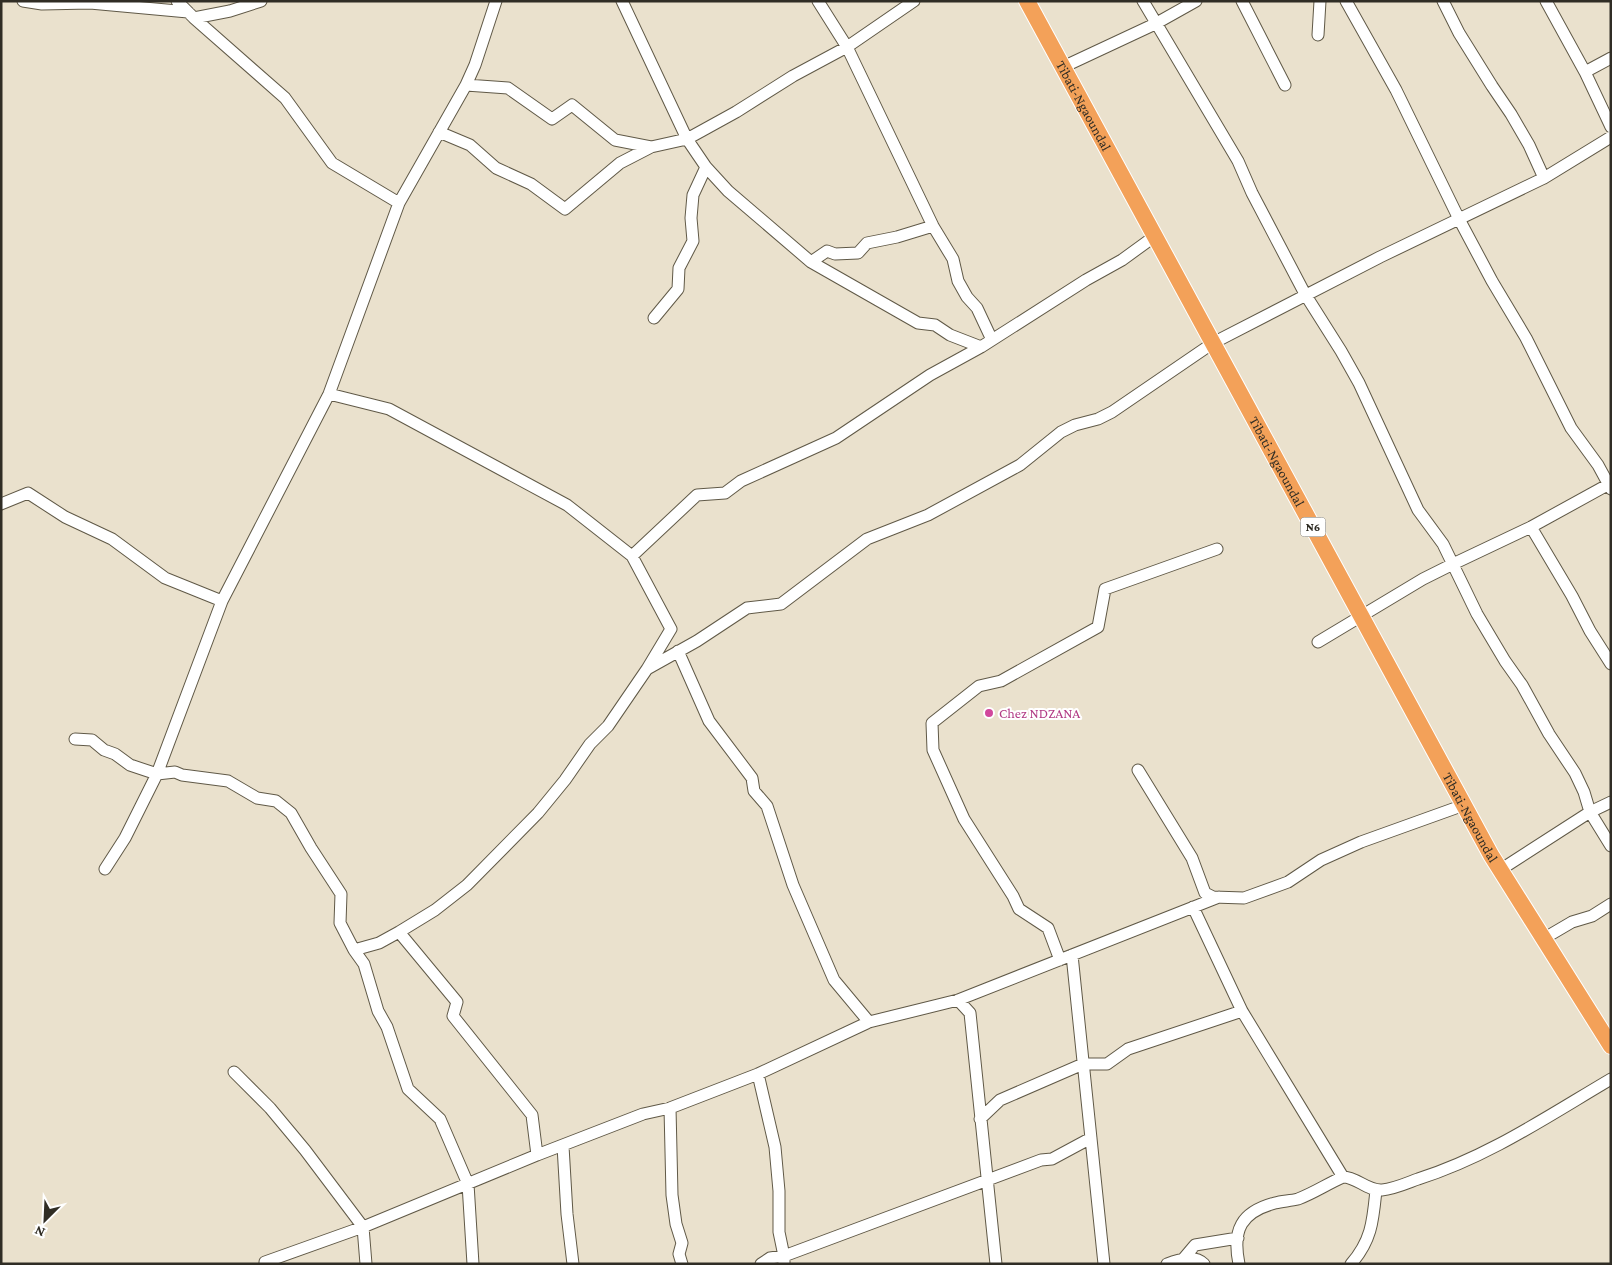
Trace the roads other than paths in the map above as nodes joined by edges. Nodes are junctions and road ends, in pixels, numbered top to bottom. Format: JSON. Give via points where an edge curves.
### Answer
{"nodes":[{"id":1,"x":23,"y":1,"type":"edge"},
{"id":2,"x":177,"y":1,"type":"edge"},
{"id":3,"x":261,"y":1,"type":"edge"},
{"id":4,"x":496,"y":1,"type":"edge"},
{"id":5,"x":622,"y":1,"type":"edge"},
{"id":6,"x":818,"y":1,"type":"edge"},
{"id":7,"x":914,"y":1,"type":"edge"},
{"id":8,"x":1027,"y":1,"type":"edge"},
{"id":9,"x":1143,"y":1,"type":"edge"},
{"id":10,"x":1196,"y":1,"type":"edge"},
{"id":11,"x":1242,"y":1,"type":"edge"},
{"id":12,"x":1320,"y":1,"type":"edge"},
{"id":13,"x":1346,"y":1,"type":"edge"},
{"id":14,"x":1443,"y":1,"type":"edge"},
{"id":15,"x":1546,"y":1,"type":"edge"},
{"id":16,"x":191,"y":15,"type":"junction"},
{"id":17,"x":1155,"y":24,"type":"junction"},
{"id":18,"x":1318,"y":35,"type":"dead end"},
{"id":19,"x":847,"y":47,"type":"junction"},
{"id":20,"x":1611,"y":58,"type":"edge"},
{"id":21,"x":1063,"y":68,"type":"junction"},
{"id":22,"x":1585,"y":72,"type":"junction"},
{"id":23,"x":1285,"y":84,"type":"dead end"},
{"id":24,"x":466,"y":85,"type":"junction"},
{"id":25,"x":1611,"y":127,"type":"edge"},
{"id":26,"x":440,"y":132,"type":"junction"},
{"id":27,"x":1611,"y":137,"type":"edge"},
{"id":28,"x":687,"y":139,"type":"junction"},
{"id":29,"x":651,"y":147,"type":"junction"},
{"id":30,"x":706,"y":167,"type":"junction"},
{"id":31,"x":1544,"y":178,"type":"junction"},
{"id":32,"x":399,"y":203,"type":"junction"},
{"id":33,"x":1459,"y":218,"type":"junction"},
{"id":34,"x":933,"y":226,"type":"junction"},
{"id":35,"x":1155,"y":236,"type":"junction"},
{"id":36,"x":811,"y":262,"type":"junction"},
{"id":37,"x":1305,"y":294,"type":"junction"},
{"id":38,"x":654,"y":318,"type":"dead end"},
{"id":39,"x":992,"y":340,"type":"junction"},
{"id":40,"x":1213,"y":342,"type":"junction"},
{"id":41,"x":981,"y":347,"type":"junction"},
{"id":42,"x":329,"y":394,"type":"junction"},
{"id":43,"x":1610,"y":485,"type":"edge"},
{"id":44,"x":1,"y":504,"type":"edge"},
{"id":45,"x":1531,"y":527,"type":"junction"},
{"id":46,"x":1217,"y":549,"type":"dead end"},
{"id":47,"x":632,"y":556,"type":"junction"},
{"id":48,"x":1453,"y":564,"type":"junction"},
{"id":49,"x":222,"y":602,"type":"junction"},
{"id":50,"x":1361,"y":616,"type":"junction"},
{"id":51,"x":1318,"y":642,"type":"dead end"},
{"id":52,"x":678,"y":651,"type":"junction"},
{"id":53,"x":1611,"y":664,"type":"edge"},
{"id":54,"x":647,"y":669,"type":"junction"},
{"id":55,"x":75,"y":739,"type":"dead end"},
{"id":56,"x":1138,"y":770,"type":"dead end"},
{"id":57,"x":157,"y":774,"type":"junction"},
{"id":58,"x":1611,"y":802,"type":"edge"},
{"id":59,"x":1464,"y":805,"type":"junction"},
{"id":60,"x":1590,"y":812,"type":"junction"},
{"id":61,"x":1611,"y":846,"type":"edge"},
{"id":62,"x":105,"y":869,"type":"dead end"},
{"id":63,"x":1500,"y":870,"type":"junction"},
{"id":64,"x":1219,"y":897,"type":"junction"},
{"id":65,"x":1611,"y":904,"type":"edge"},
{"id":66,"x":1193,"y":907,"type":"junction"},
{"id":67,"x":399,"y":932,"type":"junction"},
{"id":68,"x":1543,"y":939,"type":"junction"},
{"id":69,"x":354,"y":950,"type":"junction"},
{"id":70,"x":1072,"y":955,"type":"junction"},
{"id":71,"x":1060,"y":960,"type":"junction"},
{"id":72,"x":958,"y":1000,"type":"junction"},
{"id":73,"x":1242,"y":1011,"type":"junction"},
{"id":74,"x":869,"y":1022,"type":"junction"},
{"id":75,"x":1611,"y":1046,"type":"edge"},
{"id":76,"x":1084,"y":1064,"type":"junction"},
{"id":77,"x":234,"y":1072,"type":"dead end"},
{"id":78,"x":758,"y":1074,"type":"junction"},
{"id":79,"x":1611,"y":1079,"type":"edge"},
{"id":80,"x":670,"y":1108,"type":"junction"},
{"id":81,"x":980,"y":1119,"type":"junction"},
{"id":82,"x":1091,"y":1138,"type":"junction"},
{"id":83,"x":563,"y":1146,"type":"junction"},
{"id":84,"x":538,"y":1155,"type":"junction"},
{"id":85,"x":1343,"y":1177,"type":"junction"},
{"id":86,"x":987,"y":1180,"type":"junction"},
{"id":87,"x":468,"y":1184,"type":"junction"},
{"id":88,"x":1376,"y":1190,"type":"junction"},
{"id":89,"x":363,"y":1227,"type":"junction"},
{"id":90,"x":1238,"y":1238,"type":"junction"},
{"id":91,"x":1184,"y":1258,"type":"junction"},
{"id":92,"x":784,"y":1260,"type":"edge"},
{"id":93,"x":265,"y":1264,"type":"edge"},
{"id":94,"x":366,"y":1264,"type":"edge"},
{"id":95,"x":473,"y":1264,"type":"edge"},
{"id":96,"x":573,"y":1264,"type":"edge"},
{"id":97,"x":682,"y":1264,"type":"edge"},
{"id":98,"x":761,"y":1264,"type":"edge"},
{"id":99,"x":996,"y":1264,"type":"edge"},
{"id":100,"x":1104,"y":1264,"type":"edge"},
{"id":101,"x":1167,"y":1264,"type":"edge"},
{"id":102,"x":1204,"y":1264,"type":"edge"},
{"id":103,"x":1239,"y":1264,"type":"edge"},
{"id":104,"x":1351,"y":1264,"type":"edge"}],
"edges":[{"from":1,"to":16,"type":"street","via":[[90,4]]},
{"from":2,"to":16,"type":"street"},
{"from":3,"to":16,"type":"street","via":[[230,11]]},
{"from":4,"to":24,"type":"street"},
{"from":5,"to":28,"type":"street"},
{"from":6,"to":19,"type":"street"},
{"from":7,"to":19,"type":"street"},
{"from":8,"to":21,"type":"highway","name":"Tibati-Ngaoundal","number":"N6"},
{"from":9,"to":17,"type":"street"},
{"from":10,"to":17,"type":"street"},
{"from":11,"to":23,"type":"street"},
{"from":12,"to":18,"type":"street"},
{"from":13,"to":33,"type":"street","via":[[1396,90]]},
{"from":14,"to":31,"type":"street","via":[[1529,145]]},
{"from":15,"to":22,"type":"street"},
{"from":16,"to":32,"type":"street","via":[[285,98],[332,163]]},
{"from":17,"to":21,"type":"street"},
{"from":17,"to":37,"type":"street","via":[[1238,161]]},
{"from":19,"to":28,"type":"street"},
{"from":19,"to":34,"type":"street"},
{"from":20,"to":22,"type":"street"},
{"from":21,"to":35,"type":"highway","name":"Tibati-Ngaoundal","number":"N6"},
{"from":22,"to":25,"type":"street"},
{"from":24,"to":26,"type":"street"},
{"from":24,"to":29,"type":"street","via":[[508,88],[552,119],[572,105],[616,140]]},
{"from":26,"to":29,"type":"street","via":[[470,144],[496,168],[531,184],[565,210],[620,163]]},
{"from":26,"to":32,"type":"street"},
{"from":27,"to":31,"type":"street"},
{"from":28,"to":29,"type":"street"},
{"from":28,"to":30,"type":"street"},
{"from":30,"to":36,"type":"street","via":[[728,191]]},
{"from":30,"to":38,"type":"street","via":[[693,195],[693,241],[679,268],[678,289]]},
{"from":31,"to":33,"type":"street"},
{"from":32,"to":42,"type":"street"},
{"from":33,"to":37,"type":"street"},
{"from":33,"to":43,"type":"street","via":[[1572,428]]},
{"from":34,"to":36,"type":"street","via":[[867,243],[858,253],[827,251]]},
{"from":34,"to":39,"type":"street","via":[[953,259],[958,281],[977,308]]},
{"from":35,"to":39,"type":"street"},
{"from":35,"to":40,"type":"highway","name":"Tibati-Ngaoundal","number":"N6"},
{"from":36,"to":41,"type":"street","via":[[918,323],[934,325]]},
{"from":37,"to":40,"type":"street"},
{"from":37,"to":48,"type":"street","via":[[1356,376],[1415,505],[1440,538]]},
{"from":39,"to":41,"type":"street"},
{"from":40,"to":50,"type":"highway","name":"Tibati-Ngaoundal","number":"N6"},
{"from":40,"to":52,"type":"street","via":[[1112,412],[1061,432],[1020,465],[928,515],[867,539],[781,604],[747,608]]},
{"from":41,"to":47,"type":"street","via":[[930,375],[836,438],[741,481],[725,493],[697,495]]},
{"from":42,"to":47,"type":"street","via":[[389,409],[567,505]]},
{"from":42,"to":49,"type":"street"},
{"from":43,"to":45,"type":"street"},
{"from":44,"to":49,"type":"street","via":[[28,493],[65,517],[112,540],[165,578]]},
{"from":45,"to":48,"type":"street"},
{"from":45,"to":53,"type":"street"},
{"from":46,"to":71,"type":"street","via":[[1105,589],[1098,627],[1001,681],[980,686],[932,723],[933,750],[964,819],[1019,909],[1048,928]]},
{"from":47,"to":54,"type":"street","via":[[671,629]]},
{"from":48,"to":50,"type":"street"},
{"from":48,"to":60,"type":"street","via":[[1477,614],[1575,773]]},
{"from":49,"to":57,"type":"street"},
{"from":50,"to":51,"type":"street"},
{"from":50,"to":59,"type":"highway","name":"Tibati-Ngaoundal","number":"N6"},
{"from":52,"to":54,"type":"street"},
{"from":52,"to":74,"type":"street","via":[[709,721],[752,778],[754,790],[767,806],[793,885],[834,980]]},
{"from":54,"to":67,"type":"street","via":[[608,726],[590,744],[538,813],[467,885]]},
{"from":55,"to":57,"type":"street","via":[[92,740],[130,765]]},
{"from":56,"to":64,"type":"street","via":[[1192,858],[1205,893]]},
{"from":57,"to":62,"type":"street","via":[[125,838]]},
{"from":57,"to":69,"type":"street","via":[[175,772],[228,781],[257,798],[276,801],[291,813],[341,894],[340,923]]},
{"from":58,"to":60,"type":"street"},
{"from":59,"to":63,"type":"highway","name":"Tibati-Ngaoundal","number":"N6"},
{"from":59,"to":64,"type":"street","via":[[1361,842],[1321,860],[1288,882],[1244,898]]},
{"from":60,"to":61,"type":"street"},
{"from":60,"to":63,"type":"street"},
{"from":63,"to":68,"type":"highway","name":"Tibati-Ngaoundal","number":"N6"},
{"from":64,"to":66,"type":"street"},
{"from":65,"to":68,"type":"street"},
{"from":66,"to":70,"type":"street"},
{"from":66,"to":73,"type":"street"},
{"from":67,"to":69,"type":"street","via":[[379,943]]},
{"from":67,"to":84,"type":"street","via":[[457,1002],[453,1016],[532,1115]]},
{"from":68,"to":75,"type":"highway","name":"Tibati-Ngaoundal","number":"N6"},
{"from":69,"to":87,"type":"street","via":[[364,964],[408,1089],[440,1118]]},
{"from":70,"to":71,"type":"street"},
{"from":70,"to":76,"type":"street"},
{"from":71,"to":72,"type":"street"},
{"from":72,"to":74,"type":"street"},
{"from":72,"to":81,"type":"street","via":[[970,1013]]},
{"from":73,"to":76,"type":"street","via":[[1128,1049],[1107,1064]]},
{"from":73,"to":85,"type":"street"},
{"from":74,"to":78,"type":"street"},
{"from":76,"to":81,"type":"street","via":[[1000,1100]]},
{"from":76,"to":82,"type":"street"},
{"from":77,"to":89,"type":"street","via":[[276,1115]]},
{"from":78,"to":80,"type":"street"},
{"from":78,"to":92,"type":"street","via":[[775,1146],[779,1232]]},
{"from":79,"to":88,"type":"street","via":[[1473,1159],[1392,1188]]},
{"from":80,"to":83,"type":"street","via":[[643,1114]]},
{"from":80,"to":97,"type":"street","via":[[672,1195],[682,1243],[679,1254]]},
{"from":81,"to":86,"type":"street"},
{"from":82,"to":86,"type":"street","via":[[1052,1159]]},
{"from":82,"to":100,"type":"street"},
{"from":83,"to":84,"type":"street"},
{"from":83,"to":96,"type":"street"},
{"from":84,"to":87,"type":"street"},
{"from":85,"to":88,"type":"street"},
{"from":85,"to":90,"type":"street","via":[[1309,1195],[1248,1214],[1240,1226]]},
{"from":86,"to":92,"type":"street"},
{"from":86,"to":99,"type":"street"},
{"from":87,"to":89,"type":"street"},
{"from":87,"to":95,"type":"street"},
{"from":88,"to":104,"type":"street","via":[[1372,1224],[1363,1250]]},
{"from":89,"to":93,"type":"street"},
{"from":89,"to":94,"type":"street"},
{"from":90,"to":91,"type":"street","via":[[1195,1245]]},
{"from":90,"to":103,"type":"street"},
{"from":91,"to":101,"type":"street"},
{"from":91,"to":102,"type":"street","via":[[1200,1260]]},
{"from":92,"to":98,"type":"street","via":[[770,1258]]}]}
